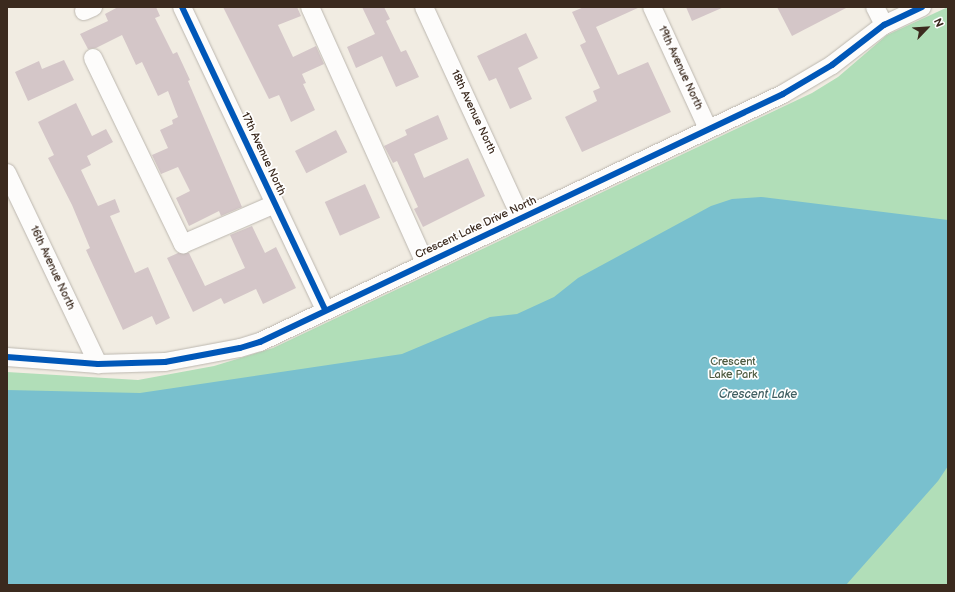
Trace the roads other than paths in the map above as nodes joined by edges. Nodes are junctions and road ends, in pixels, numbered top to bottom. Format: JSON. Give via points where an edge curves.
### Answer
{"nodes":[{"id":1,"x":182,"y":7,"type":"edge"},
{"id":2,"x":310,"y":7,"type":"edge"},
{"id":3,"x":424,"y":7,"type":"edge"},
{"id":4,"x":652,"y":7,"type":"edge"},
{"id":5,"x":875,"y":7,"type":"edge"},
{"id":6,"x":922,"y":7,"type":"edge"},
{"id":7,"x":884,"y":25,"type":"junction"},
{"id":8,"x":93,"y":58,"type":"dead end"},
{"id":9,"x":708,"y":129,"type":"junction"},
{"id":10,"x":7,"y":173,"type":"edge"},
{"id":11,"x":275,"y":204,"type":"junction"},
{"id":12,"x":521,"y":218,"type":"junction"},
{"id":13,"x":425,"y":263,"type":"junction"},
{"id":14,"x":325,"y":310,"type":"junction"},
{"id":15,"x":7,"y":357,"type":"edge"},
{"id":16,"x":98,"y":364,"type":"junction"}],
"edges":[{"from":1,"to":11,"type":"street","name":"17th Avenue North"},
{"from":2,"to":13,"type":"street"},
{"from":3,"to":12,"type":"street","name":"18th Avenue North"},
{"from":4,"to":9,"type":"street","name":"19th Avenue North"},
{"from":5,"to":7,"type":"street"},
{"from":6,"to":7,"type":"street","name":"Crescent Lake Drive North"},
{"from":7,"to":9,"type":"street","name":"Crescent Lake Drive North","via":[[810,80]]},
{"from":8,"to":11,"type":"street","via":[[183,244]]},
{"from":9,"to":12,"type":"street","name":"Crescent Lake Drive North"},
{"from":10,"to":16,"type":"street","name":"16th Avenue North"},
{"from":11,"to":14,"type":"street","name":"17th Avenue North"},
{"from":12,"to":13,"type":"street","name":"Crescent Lake Drive North"},
{"from":13,"to":14,"type":"street","name":"Crescent Lake Drive North"},
{"from":14,"to":16,"type":"street","name":"Crescent Lake Drive North","via":[[260,342],[240,348],[165,362]]},
{"from":15,"to":16,"type":"street","name":"Crescent Lake Drive North"}]}
